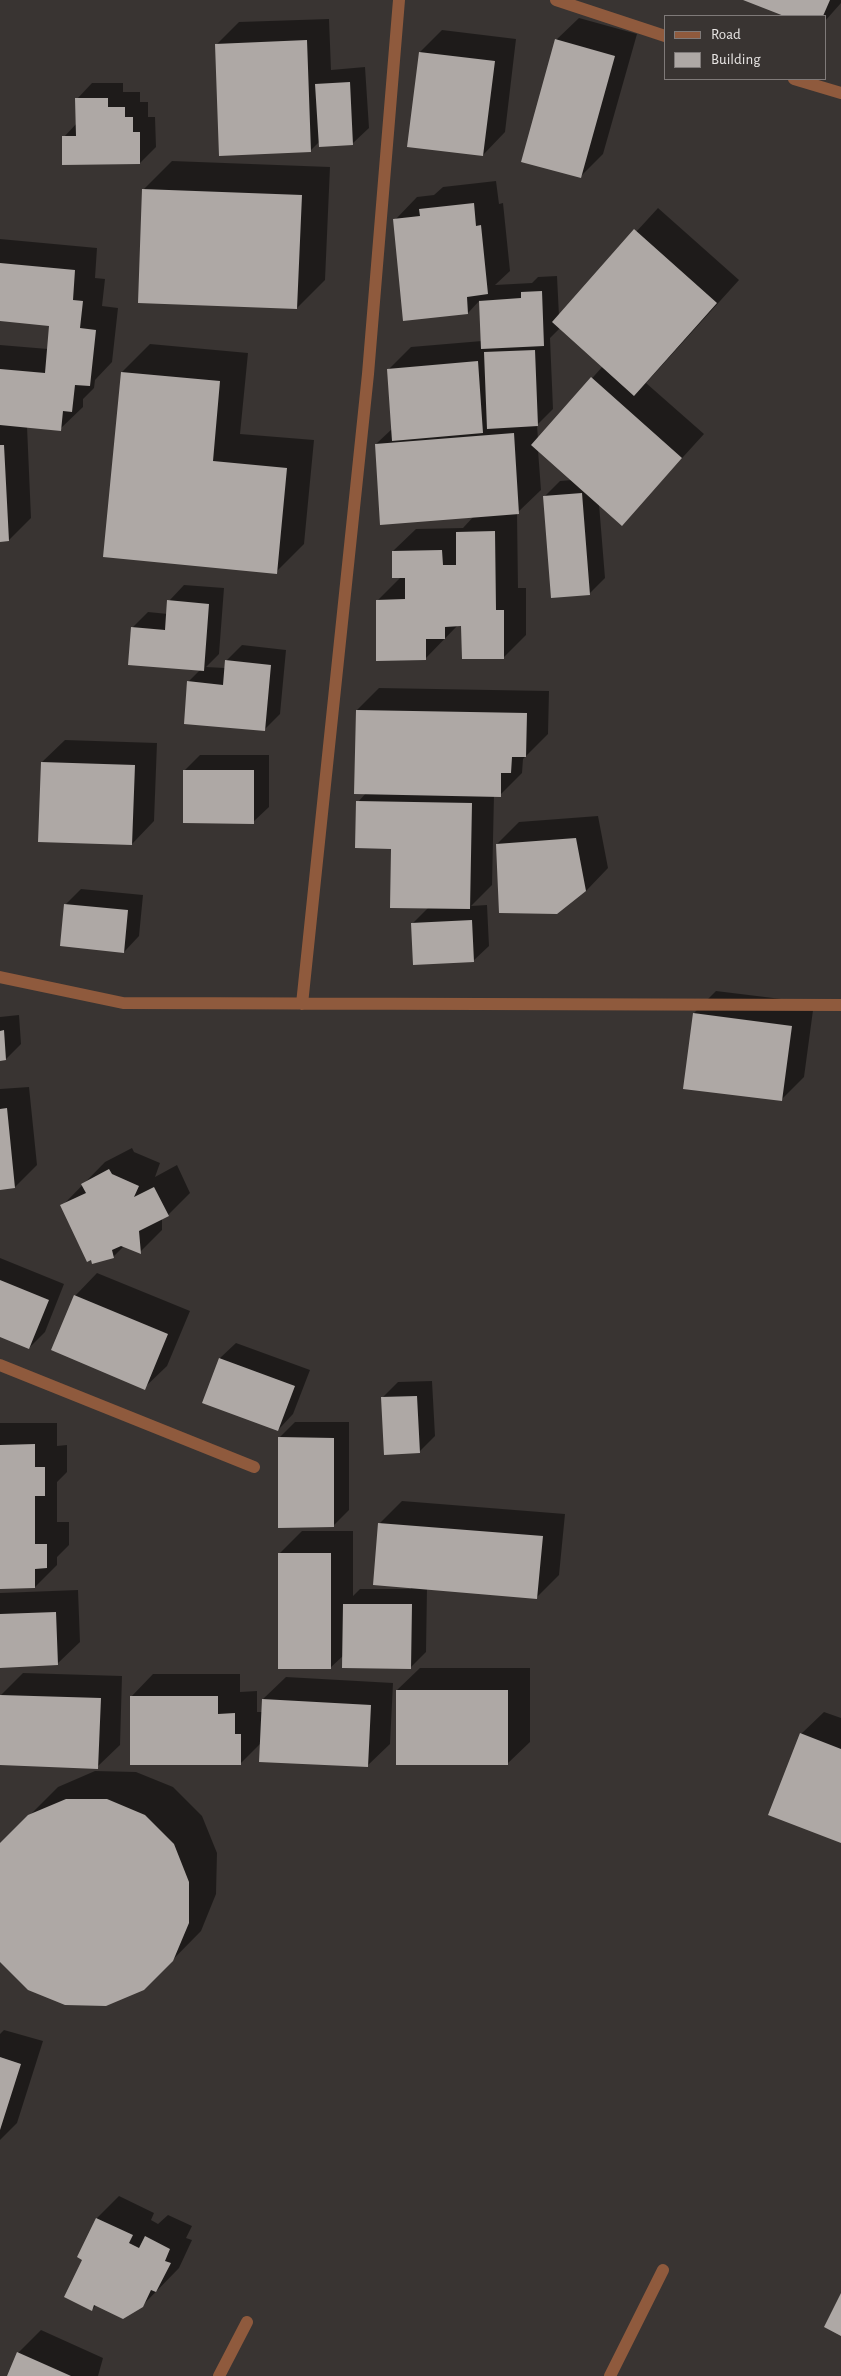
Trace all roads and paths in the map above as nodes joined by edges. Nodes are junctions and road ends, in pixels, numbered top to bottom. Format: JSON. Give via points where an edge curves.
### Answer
{"nodes":[{"id":1,"x":399,"y":0,"type":"edge"},
{"id":2,"x":556,"y":0,"type":"edge"},
{"id":3,"x":664,"y":36,"type":"edge"},
{"id":4,"x":797,"y":80,"type":"edge"},
{"id":5,"x":841,"y":93,"type":"edge"},
{"id":6,"x":0,"y":977,"type":"edge"},
{"id":7,"x":302,"y":1004,"type":"junction"},
{"id":8,"x":841,"y":1005,"type":"edge"},
{"id":9,"x":0,"y":1366,"type":"edge"},
{"id":10,"x":254,"y":1467,"type":"dead end"},
{"id":11,"x":663,"y":2270,"type":"dead end"},
{"id":12,"x":247,"y":2322,"type":"dead end"},
{"id":13,"x":219,"y":2376,"type":"edge"},
{"id":14,"x":610,"y":2376,"type":"edge"}],
"edges":[{"from":1,"to":7,"type":"street","via":[[368,374]]},
{"from":2,"to":3,"type":"street"},
{"from":4,"to":5,"type":"street"},
{"from":6,"to":7,"type":"street","via":[[123,1003]]},
{"from":7,"to":8,"type":"street"},
{"from":9,"to":10,"type":"street"},
{"from":11,"to":14,"type":"street"},
{"from":12,"to":13,"type":"street"}]}
